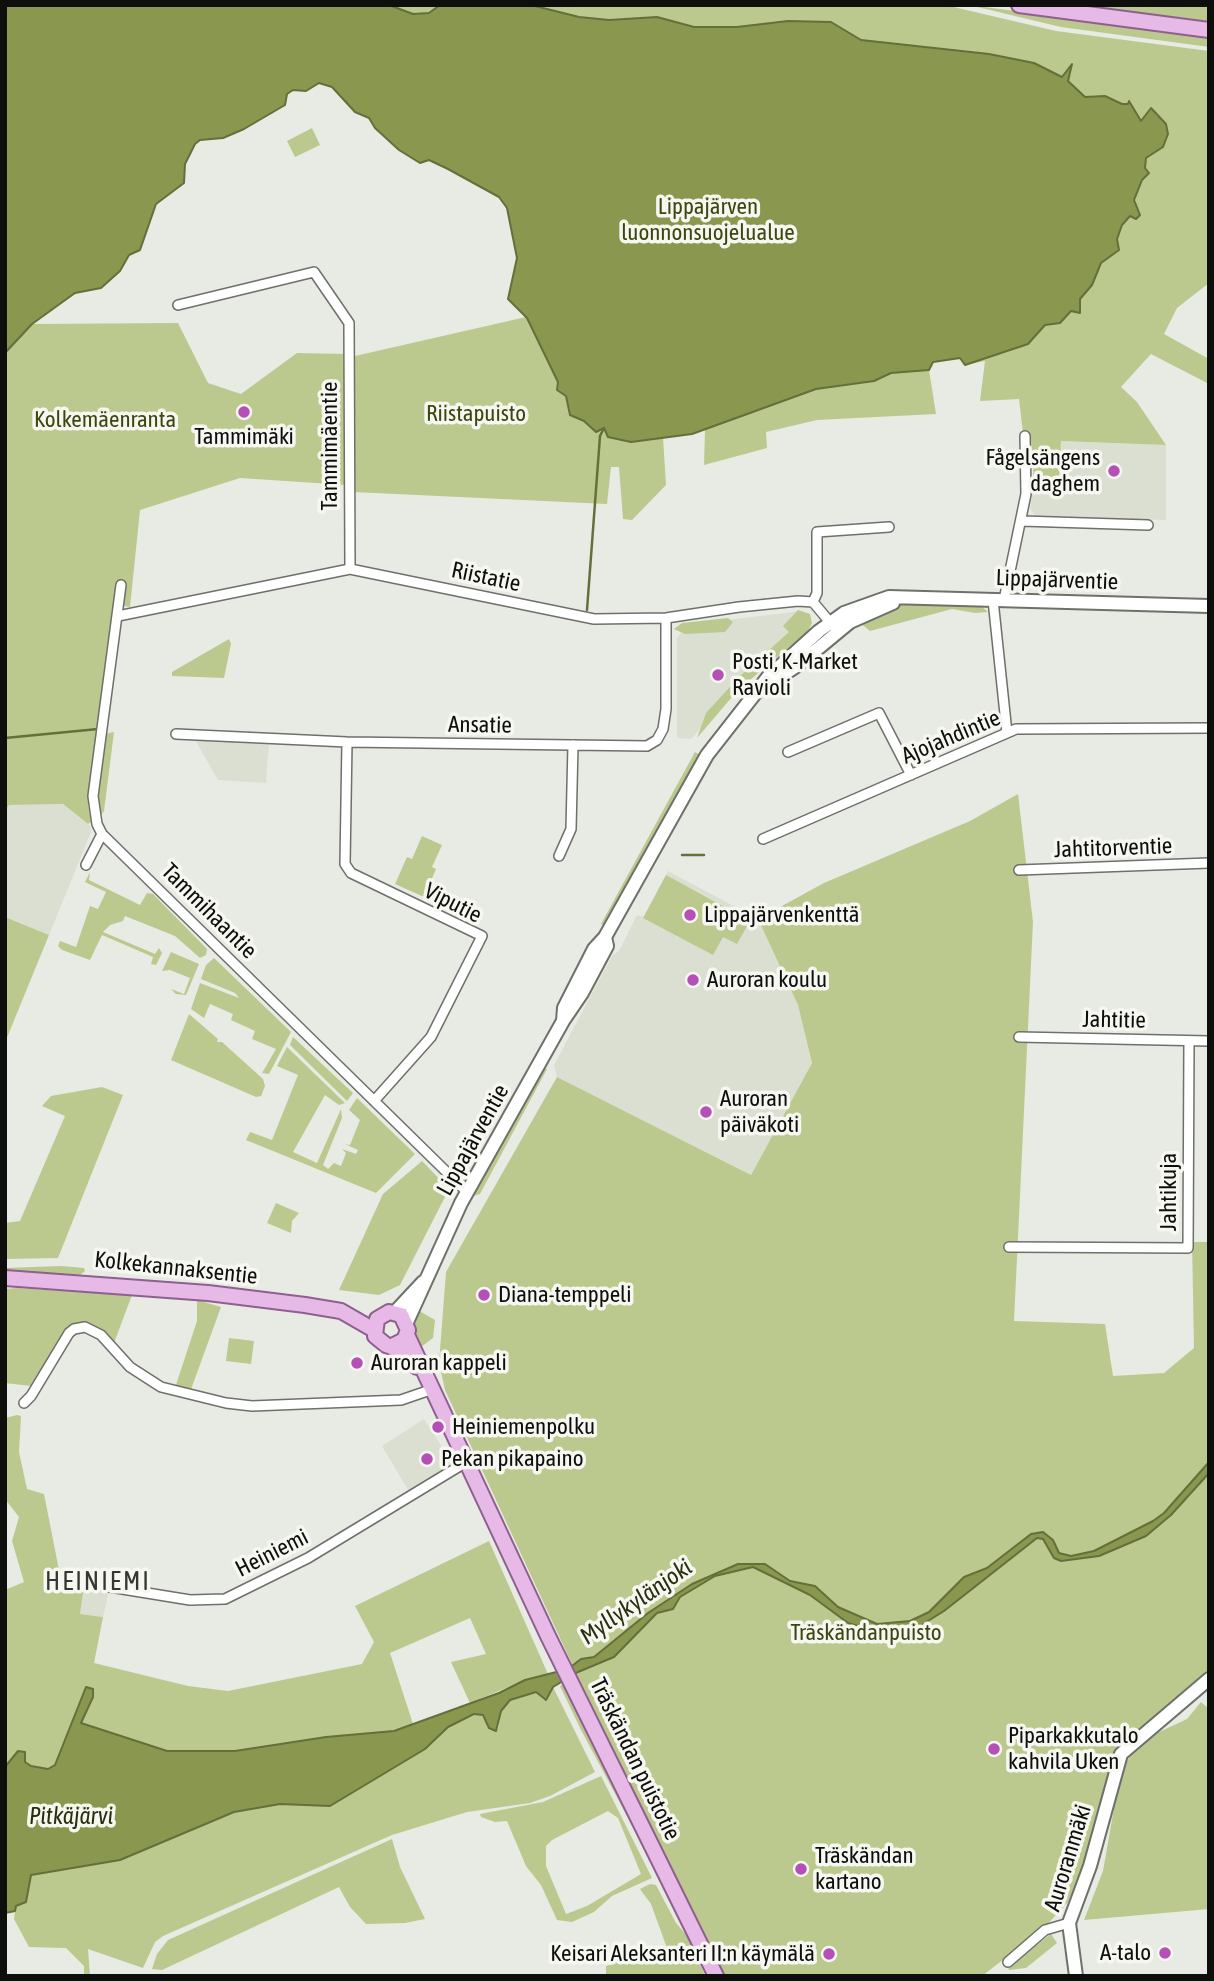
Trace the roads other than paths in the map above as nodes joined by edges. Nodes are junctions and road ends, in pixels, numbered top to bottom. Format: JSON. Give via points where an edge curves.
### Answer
{"nodes":[{"id":1,"x":1019,"y":5,"type":"edge"},
{"id":2,"x":1209,"y":30,"type":"edge"},
{"id":3,"x":178,"y":305,"type":"dead end"},
{"id":4,"x":1025,"y":436,"type":"dead end"},
{"id":5,"x":1022,"y":521,"type":"junction"},
{"id":6,"x":1148,"y":525,"type":"dead end"},
{"id":7,"x":889,"y":527,"type":"dead end"},
{"id":8,"x":350,"y":569,"type":"junction"},
{"id":9,"x":121,"y":585,"type":"dead end"},
{"id":10,"x":998,"y":600,"type":"junction"},
{"id":11,"x":813,"y":603,"type":"junction"},
{"id":12,"x":1209,"y":606,"type":"edge"},
{"id":13,"x":118,"y":616,"type":"junction"},
{"id":14,"x":666,"y":618,"type":"junction"},
{"id":15,"x":834,"y":627,"type":"junction"},
{"id":16,"x":1209,"y":727,"type":"edge"},
{"id":17,"x":1007,"y":733,"type":"junction"},
{"id":18,"x":176,"y":734,"type":"dead end"},
{"id":19,"x":347,"y":742,"type":"junction"},
{"id":20,"x":573,"y":745,"type":"junction"},
{"id":21,"x":788,"y":752,"type":"dead end"},
{"id":22,"x":911,"y":775,"type":"junction"},
{"id":23,"x":102,"y":834,"type":"junction"},
{"id":24,"x":763,"y":839,"type":"dead end"},
{"id":25,"x":559,"y":856,"type":"dead end"},
{"id":26,"x":1209,"y":863,"type":"edge"},
{"id":27,"x":86,"y":865,"type":"dead end"},
{"id":28,"x":1019,"y":870,"type":"dead end"},
{"id":29,"x":1019,"y":1037,"type":"dead end"},
{"id":30,"x":1189,"y":1041,"type":"junction"},
{"id":31,"x":1209,"y":1041,"type":"edge"},
{"id":32,"x":374,"y":1101,"type":"junction"},
{"id":33,"x":467,"y":1192,"type":"junction"},
{"id":34,"x":1009,"y":1247,"type":"dead end"},
{"id":35,"x":5,"y":1278,"type":"edge"},
{"id":36,"x":341,"y":1311,"type":"junction"},
{"id":37,"x":398,"y":1321,"type":"junction"},
{"id":38,"x":374,"y":1330,"type":"junction"},
{"id":39,"x":392,"y":1346,"type":"junction"},
{"id":40,"x":424,"y":1372,"type":"junction"},
{"id":41,"x":433,"y":1389,"type":"junction"},
{"id":42,"x":24,"y":1403,"type":"dead end"},
{"id":43,"x":468,"y":1461,"type":"junction"},
{"id":44,"x":73,"y":1581,"type":"dead end"},
{"id":45,"x":1209,"y":1679,"type":"edge"},
{"id":46,"x":1069,"y":1923,"type":"junction"},
{"id":47,"x":1009,"y":1962,"type":"dead end"},
{"id":48,"x":716,"y":1976,"type":"edge"},
{"id":49,"x":1076,"y":1976,"type":"edge"}],
"edges":[{"from":1,"to":2,"type":"main road"},
{"from":3,"to":8,"type":"street","name":"Tammimäentie","via":[[314,272],[349,323]]},
{"from":4,"to":5,"type":"street","via":[[1028,482]]},
{"from":5,"to":6,"type":"street"},
{"from":5,"to":10,"type":"street"},
{"from":7,"to":11,"type":"street","via":[[817,532]]},
{"from":8,"to":13,"type":"street","name":"Riistatie"},
{"from":8,"to":14,"type":"street","name":"Riistatie","via":[[594,619]]},
{"from":9,"to":13,"type":"street"},
{"from":10,"to":12,"type":"main road","name":"Lippajärventie"},
{"from":10,"to":15,"type":"main road","name":"Lippajärventie","via":[[903,598]]},
{"from":10,"to":17,"type":"street"},
{"from":11,"to":14,"type":"street","name":"Riistatie"},
{"from":11,"to":15,"type":"street"},
{"from":13,"to":23,"type":"street","via":[[93,796]]},
{"from":14,"to":20,"type":"street","name":"Ansatie","via":[[666,709],[657,740],[647,746]]},
{"from":15,"to":33,"type":"main road","name":"Lippajärventie","via":[[798,666],[757,692],[707,755],[606,937],[598,942],[564,1008],[563,1021]]},
{"from":16,"to":17,"type":"street","name":"Ajojahdintie"},
{"from":17,"to":22,"type":"street","name":"Ajojahdintie"},
{"from":18,"to":19,"type":"street","name":"Ansatie"},
{"from":19,"to":20,"type":"street","name":"Ansatie"},
{"from":19,"to":32,"type":"street","name":"Viputie","via":[[345,864],[351,873],[482,936],[431,1037]]},
{"from":20,"to":25,"type":"street","via":[[571,829]]},
{"from":21,"to":22,"type":"street","via":[[879,713]]},
{"from":22,"to":24,"type":"street","name":"Ajojahdintie"},
{"from":23,"to":27,"type":"street"},
{"from":23,"to":32,"type":"street","name":"Tammihaantie"},
{"from":26,"to":28,"type":"street","name":"Jahtitorventie"},
{"from":29,"to":30,"type":"street","name":"Jahtitie"},
{"from":30,"to":31,"type":"street","name":"Jahtitie"},
{"from":30,"to":34,"type":"street","name":"Jahtikuja","via":[[1188,1248]]},
{"from":32,"to":33,"type":"street","name":"Tammihaantie"},
{"from":33,"to":37,"type":"main road","name":"Lippajärventie","via":[[423,1282]]},
{"from":35,"to":36,"type":"main road","name":"Kolkekannaksentie","via":[[208,1293]]},
{"from":36,"to":37,"type":"main road","name":"Kolkekannaksentie"},
{"from":36,"to":38,"type":"main road","name":"Kolkekannaksentie"},
{"from":37,"to":38,"type":"main road","via":[[375,1323]]},
{"from":37,"to":39,"type":"main road","via":[[400,1344]]},
{"from":37,"to":40,"type":"main road","name":"Träskändan puistotie"},
{"from":38,"to":39,"type":"main road","name":"Kolkekannaksentie","via":[[380,1342]]},
{"from":39,"to":40,"type":"main road","name":"Träskändan puistotie"},
{"from":40,"to":41,"type":"main road","name":"Träskändan puistotie"},
{"from":41,"to":42,"type":"street","via":[[401,1400],[226,1403],[161,1387],[131,1367],[101,1335],[85,1328],[69,1334]]},
{"from":41,"to":43,"type":"main road","name":"Träskändan puistotie"},
{"from":43,"to":44,"type":"street","name":"Heiniemi","via":[[308,1558],[225,1599],[190,1600]]},
{"from":43,"to":48,"type":"main road","name":"Träskändan puistotie","via":[[557,1654]]},
{"from":45,"to":46,"type":"main road","name":"Auroranmäki","via":[[1121,1754]]},
{"from":46,"to":47,"type":"street","via":[[1045,1930]]},
{"from":46,"to":49,"type":"main road","name":"Auroranmäki"}]}
